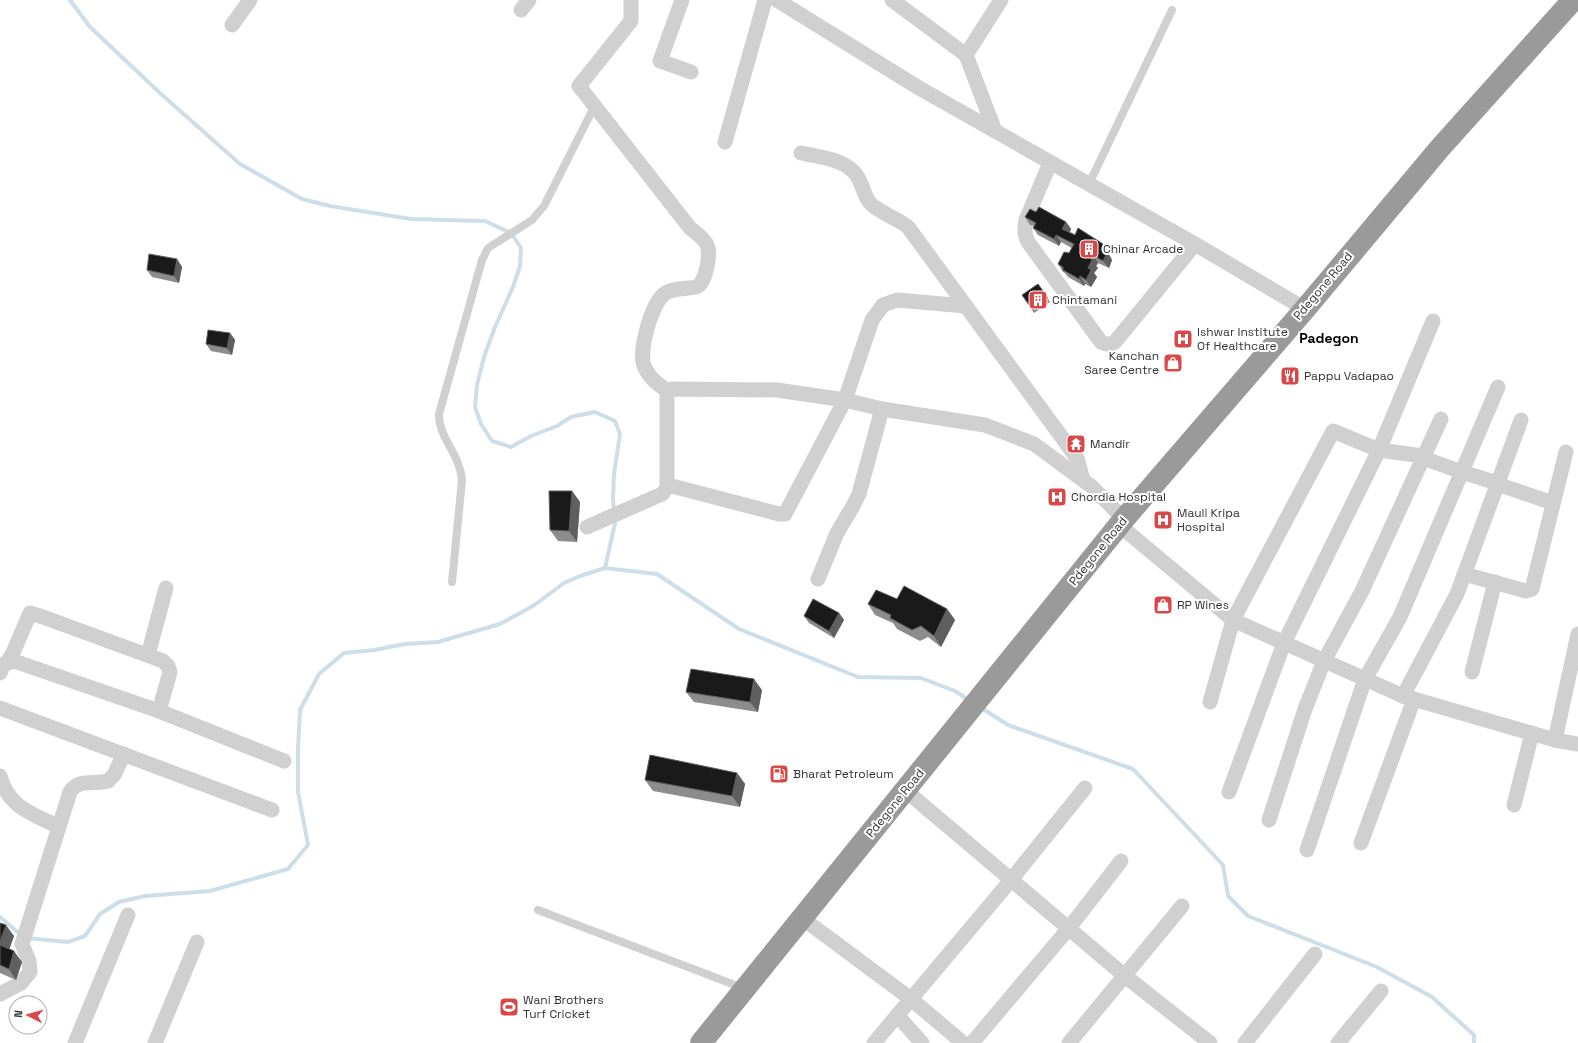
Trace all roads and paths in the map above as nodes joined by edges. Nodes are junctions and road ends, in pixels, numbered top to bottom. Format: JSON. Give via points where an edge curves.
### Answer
{"nodes":[{"id":1,"x":250,"y":0,"type":"edge"},
{"id":2,"x":631,"y":0,"type":"edge"},
{"id":3,"x":682,"y":0,"type":"edge"},
{"id":4,"x":765,"y":0,"type":"edge"},
{"id":5,"x":777,"y":0,"type":"edge"},
{"id":6,"x":892,"y":0,"type":"edge"},
{"id":7,"x":1001,"y":0,"type":"edge"},
{"id":8,"x":1573,"y":0,"type":"edge"},
{"id":9,"x":1172,"y":10,"type":"dead end"},
{"id":10,"x":232,"y":25,"type":"dead end"},
{"id":11,"x":966,"y":55,"type":"junction"},
{"id":12,"x":691,"y":72,"type":"dead end"},
{"id":13,"x":594,"y":107,"type":"junction"},
{"id":14,"x":995,"y":131,"type":"junction"},
{"id":15,"x":725,"y":142,"type":"dead end"},
{"id":16,"x":801,"y":153,"type":"dead end"},
{"id":17,"x":1050,"y":163,"type":"junction"},
{"id":18,"x":1088,"y":184,"type":"junction"},
{"id":19,"x":1195,"y":244,"type":"junction"},
{"id":20,"x":966,"y":306,"type":"junction"},
{"id":21,"x":1304,"y":309,"type":"junction"},
{"id":22,"x":1433,"y":321,"type":"dead end"},
{"id":23,"x":1498,"y":387,"type":"dead end"},
{"id":24,"x":668,"y":392,"type":"junction"},
{"id":25,"x":845,"y":400,"type":"junction"},
{"id":26,"x":882,"y":409,"type":"junction"},
{"id":27,"x":1441,"y":419,"type":"dead end"},
{"id":28,"x":1521,"y":420,"type":"dead end"},
{"id":29,"x":1379,"y":450,"type":"junction"},
{"id":30,"x":1566,"y":452,"type":"dead end"},
{"id":31,"x":1423,"y":458,"type":"junction"},
{"id":32,"x":1462,"y":472,"type":"junction"},
{"id":33,"x":1083,"y":480,"type":"junction"},
{"id":34,"x":1498,"y":484,"type":"junction"},
{"id":35,"x":668,"y":485,"type":"junction"},
{"id":36,"x":1553,"y":503,"type":"junction"},
{"id":37,"x":1122,"y":522,"type":"junction"},
{"id":38,"x":587,"y":527,"type":"dead end"},
{"id":39,"x":1464,"y":574,"type":"junction"},
{"id":40,"x":818,"y":580,"type":"dead end"},
{"id":41,"x":452,"y":582,"type":"dead end"},
{"id":42,"x":1495,"y":582,"type":"junction"},
{"id":43,"x":166,"y":588,"type":"dead end"},
{"id":44,"x":1233,"y":620,"type":"junction"},
{"id":45,"x":1578,"y":634,"type":"edge"},
{"id":46,"x":1284,"y":643,"type":"junction"},
{"id":47,"x":148,"y":655,"type":"junction"},
{"id":48,"x":1324,"y":661,"type":"junction"},
{"id":49,"x":4,"y":667,"type":"edge"},
{"id":50,"x":1472,"y":672,"type":"dead end"},
{"id":51,"x":1365,"y":679,"type":"junction"},
{"id":52,"x":1409,"y":698,"type":"junction"},
{"id":53,"x":1210,"y":702,"type":"dead end"},
{"id":54,"x":0,"y":708,"type":"edge"},
{"id":55,"x":159,"y":711,"type":"junction"},
{"id":56,"x":1532,"y":733,"type":"junction"},
{"id":57,"x":1555,"y":740,"type":"junction"},
{"id":58,"x":1578,"y":744,"type":"edge"},
{"id":59,"x":124,"y":754,"type":"junction"},
{"id":60,"x":284,"y":760,"type":"dead end"},
{"id":61,"x":0,"y":776,"type":"edge"},
{"id":62,"x":1086,"y":788,"type":"dead end"},
{"id":63,"x":905,"y":790,"type":"junction"},
{"id":64,"x":1229,"y":792,"type":"dead end"},
{"id":65,"x":1514,"y":805,"type":"dead end"},
{"id":66,"x":272,"y":810,"type":"dead end"},
{"id":67,"x":1269,"y":820,"type":"dead end"},
{"id":68,"x":59,"y":827,"type":"junction"},
{"id":69,"x":1362,"y":843,"type":"dead end"},
{"id":70,"x":1307,"y":850,"type":"dead end"},
{"id":71,"x":1121,"y":861,"type":"dead end"},
{"id":72,"x":1011,"y":880,"type":"junction"},
{"id":73,"x":1182,"y":906,"type":"dead end"},
{"id":74,"x":538,"y":910,"type":"dead end"},
{"id":75,"x":128,"y":915,"type":"dead end"},
{"id":76,"x":802,"y":918,"type":"junction"},
{"id":77,"x":1069,"y":928,"type":"junction"},
{"id":78,"x":197,"y":942,"type":"dead end"},
{"id":79,"x":1315,"y":954,"type":"dead end"},
{"id":80,"x":1125,"y":976,"type":"junction"},
{"id":81,"x":745,"y":989,"type":"junction"},
{"id":82,"x":1381,"y":991,"type":"dead end"},
{"id":83,"x":0,"y":994,"type":"edge"},
{"id":84,"x":911,"y":999,"type":"junction"},
{"id":85,"x":897,"y":1015,"type":"junction"},
{"id":86,"x":75,"y":1043,"type":"edge"},
{"id":87,"x":154,"y":1043,"type":"edge"},
{"id":88,"x":701,"y":1043,"type":"edge"},
{"id":89,"x":874,"y":1043,"type":"edge"},
{"id":90,"x":922,"y":1043,"type":"edge"},
{"id":91,"x":963,"y":1043,"type":"edge"},
{"id":92,"x":972,"y":1043,"type":"edge"},
{"id":93,"x":1069,"y":1043,"type":"edge"},
{"id":94,"x":1210,"y":1043,"type":"edge"},
{"id":95,"x":1245,"y":1043,"type":"edge"},
{"id":96,"x":1338,"y":1043,"type":"edge"}],
"edges":[{"from":1,"to":10,"type":"street"},
{"from":2,"to":13,"type":"street","via":[[631,21],[579,86]]},
{"from":3,"to":12,"type":"street","via":[[660,62]]},
{"from":4,"to":15,"type":"street"},
{"from":5,"to":14,"type":"street","via":[[919,88]]},
{"from":6,"to":11,"type":"street"},
{"from":7,"to":11,"type":"street"},
{"from":8,"to":21,"type":"highway","name":"Pdegone Road","via":[[1440,148]]},
{"from":9,"to":18,"type":"lane"},
{"from":11,"to":14,"type":"street"},
{"from":13,"to":24,"type":"street","via":[[690,228],[707,245],[704,279],[698,286],[665,294],[650,319],[642,353],[644,367],[650,378]]},
{"from":13,"to":41,"type":"lane","via":[[544,206],[532,220],[488,248],[482,260],[439,414],[441,429],[462,469]]},
{"from":14,"to":17,"type":"street"},
{"from":16,"to":20,"type":"street","via":[[840,162],[850,168],[857,176],[871,204],[908,227]]},
{"from":17,"to":18,"type":"street"},
{"from":17,"to":19,"type":"street","via":[[1026,220],[1025,236],[1101,342],[1111,345],[1115,342]]},
{"from":18,"to":19,"type":"street"},
{"from":19,"to":21,"type":"street"},
{"from":20,"to":25,"type":"street","via":[[897,300],[883,305],[872,320]]},
{"from":20,"to":33,"type":"street","via":[[1077,458]]},
{"from":21,"to":37,"type":"highway","name":"Pdegone Road"},
{"from":22,"to":29,"type":"street"},
{"from":23,"to":32,"type":"street"},
{"from":24,"to":25,"type":"street","via":[[672,388],[777,390]]},
{"from":24,"to":35,"type":"street"},
{"from":25,"to":26,"type":"street"},
{"from":25,"to":35,"type":"street","via":[[785,514]]},
{"from":26,"to":33,"type":"street","via":[[985,425],[1034,444]]},
{"from":26,"to":40,"type":"street","via":[[859,494],[837,533]]},
{"from":27,"to":31,"type":"street"},
{"from":28,"to":34,"type":"street"},
{"from":29,"to":31,"type":"street"},
{"from":29,"to":44,"type":"street","via":[[1333,432]]},
{"from":29,"to":46,"type":"street"},
{"from":30,"to":36,"type":"street"},
{"from":31,"to":32,"type":"street"},
{"from":31,"to":48,"type":"street","via":[[1362,592]]},
{"from":32,"to":34,"type":"street"},
{"from":32,"to":51,"type":"street","via":[[1400,617]]},
{"from":33,"to":37,"type":"street"},
{"from":34,"to":36,"type":"street"},
{"from":34,"to":39,"type":"street"},
{"from":35,"to":38,"type":"street","via":[[662,494]]},
{"from":36,"to":42,"type":"street","via":[[1532,589],[1526,591]]},
{"from":37,"to":44,"type":"street"},
{"from":37,"to":63,"type":"highway","name":"Pdegone Road"},
{"from":39,"to":42,"type":"street"},
{"from":39,"to":52,"type":"street"},
{"from":42,"to":50,"type":"street"},
{"from":43,"to":47,"type":"street"},
{"from":44,"to":46,"type":"street"},
{"from":44,"to":53,"type":"street"},
{"from":45,"to":57,"type":"street"},
{"from":46,"to":48,"type":"street"},
{"from":46,"to":64,"type":"street"},
{"from":47,"to":49,"type":"street","via":[[30,613],[12,655]]},
{"from":47,"to":55,"type":"street","via":[[163,661],[170,672]]},
{"from":48,"to":51,"type":"street"},
{"from":48,"to":67,"type":"street","via":[[1305,709]]},
{"from":49,"to":55,"type":"street","via":[[14,661]]},
{"from":51,"to":52,"type":"street"},
{"from":51,"to":70,"type":"street"},
{"from":52,"to":56,"type":"street"},
{"from":52,"to":69,"type":"street"},
{"from":54,"to":59,"type":"street"},
{"from":55,"to":60,"type":"street"},
{"from":56,"to":57,"type":"street"},
{"from":56,"to":65,"type":"street"},
{"from":57,"to":58,"type":"street"},
{"from":59,"to":66,"type":"street"},
{"from":59,"to":68,"type":"street","via":[[114,775],[108,781],[79,784],[72,788]]},
{"from":61,"to":68,"type":"street","via":[[11,800],[21,808]]},
{"from":62,"to":72,"type":"street"},
{"from":63,"to":72,"type":"street"},
{"from":63,"to":76,"type":"highway","name":"Pdegone Road"},
{"from":68,"to":83,"type":"street","via":[[22,944],[30,961],[30,972],[21,983]]},
{"from":71,"to":77,"type":"street"},
{"from":72,"to":77,"type":"street"},
{"from":72,"to":84,"type":"street"},
{"from":73,"to":80,"type":"street"},
{"from":74,"to":81,"type":"lane"},
{"from":75,"to":86,"type":"street"},
{"from":76,"to":81,"type":"highway","name":"Pdegone Road"},
{"from":76,"to":84,"type":"street"},
{"from":77,"to":80,"type":"street"},
{"from":77,"to":92,"type":"street"},
{"from":78,"to":87,"type":"street"},
{"from":79,"to":95,"type":"street"},
{"from":80,"to":93,"type":"street"},
{"from":80,"to":94,"type":"street"},
{"from":81,"to":88,"type":"highway","name":"Pdegone Road"},
{"from":82,"to":96,"type":"street"},
{"from":84,"to":85,"type":"street"},
{"from":84,"to":91,"type":"street"},
{"from":85,"to":89,"type":"street"},
{"from":85,"to":90,"type":"street"}]}
